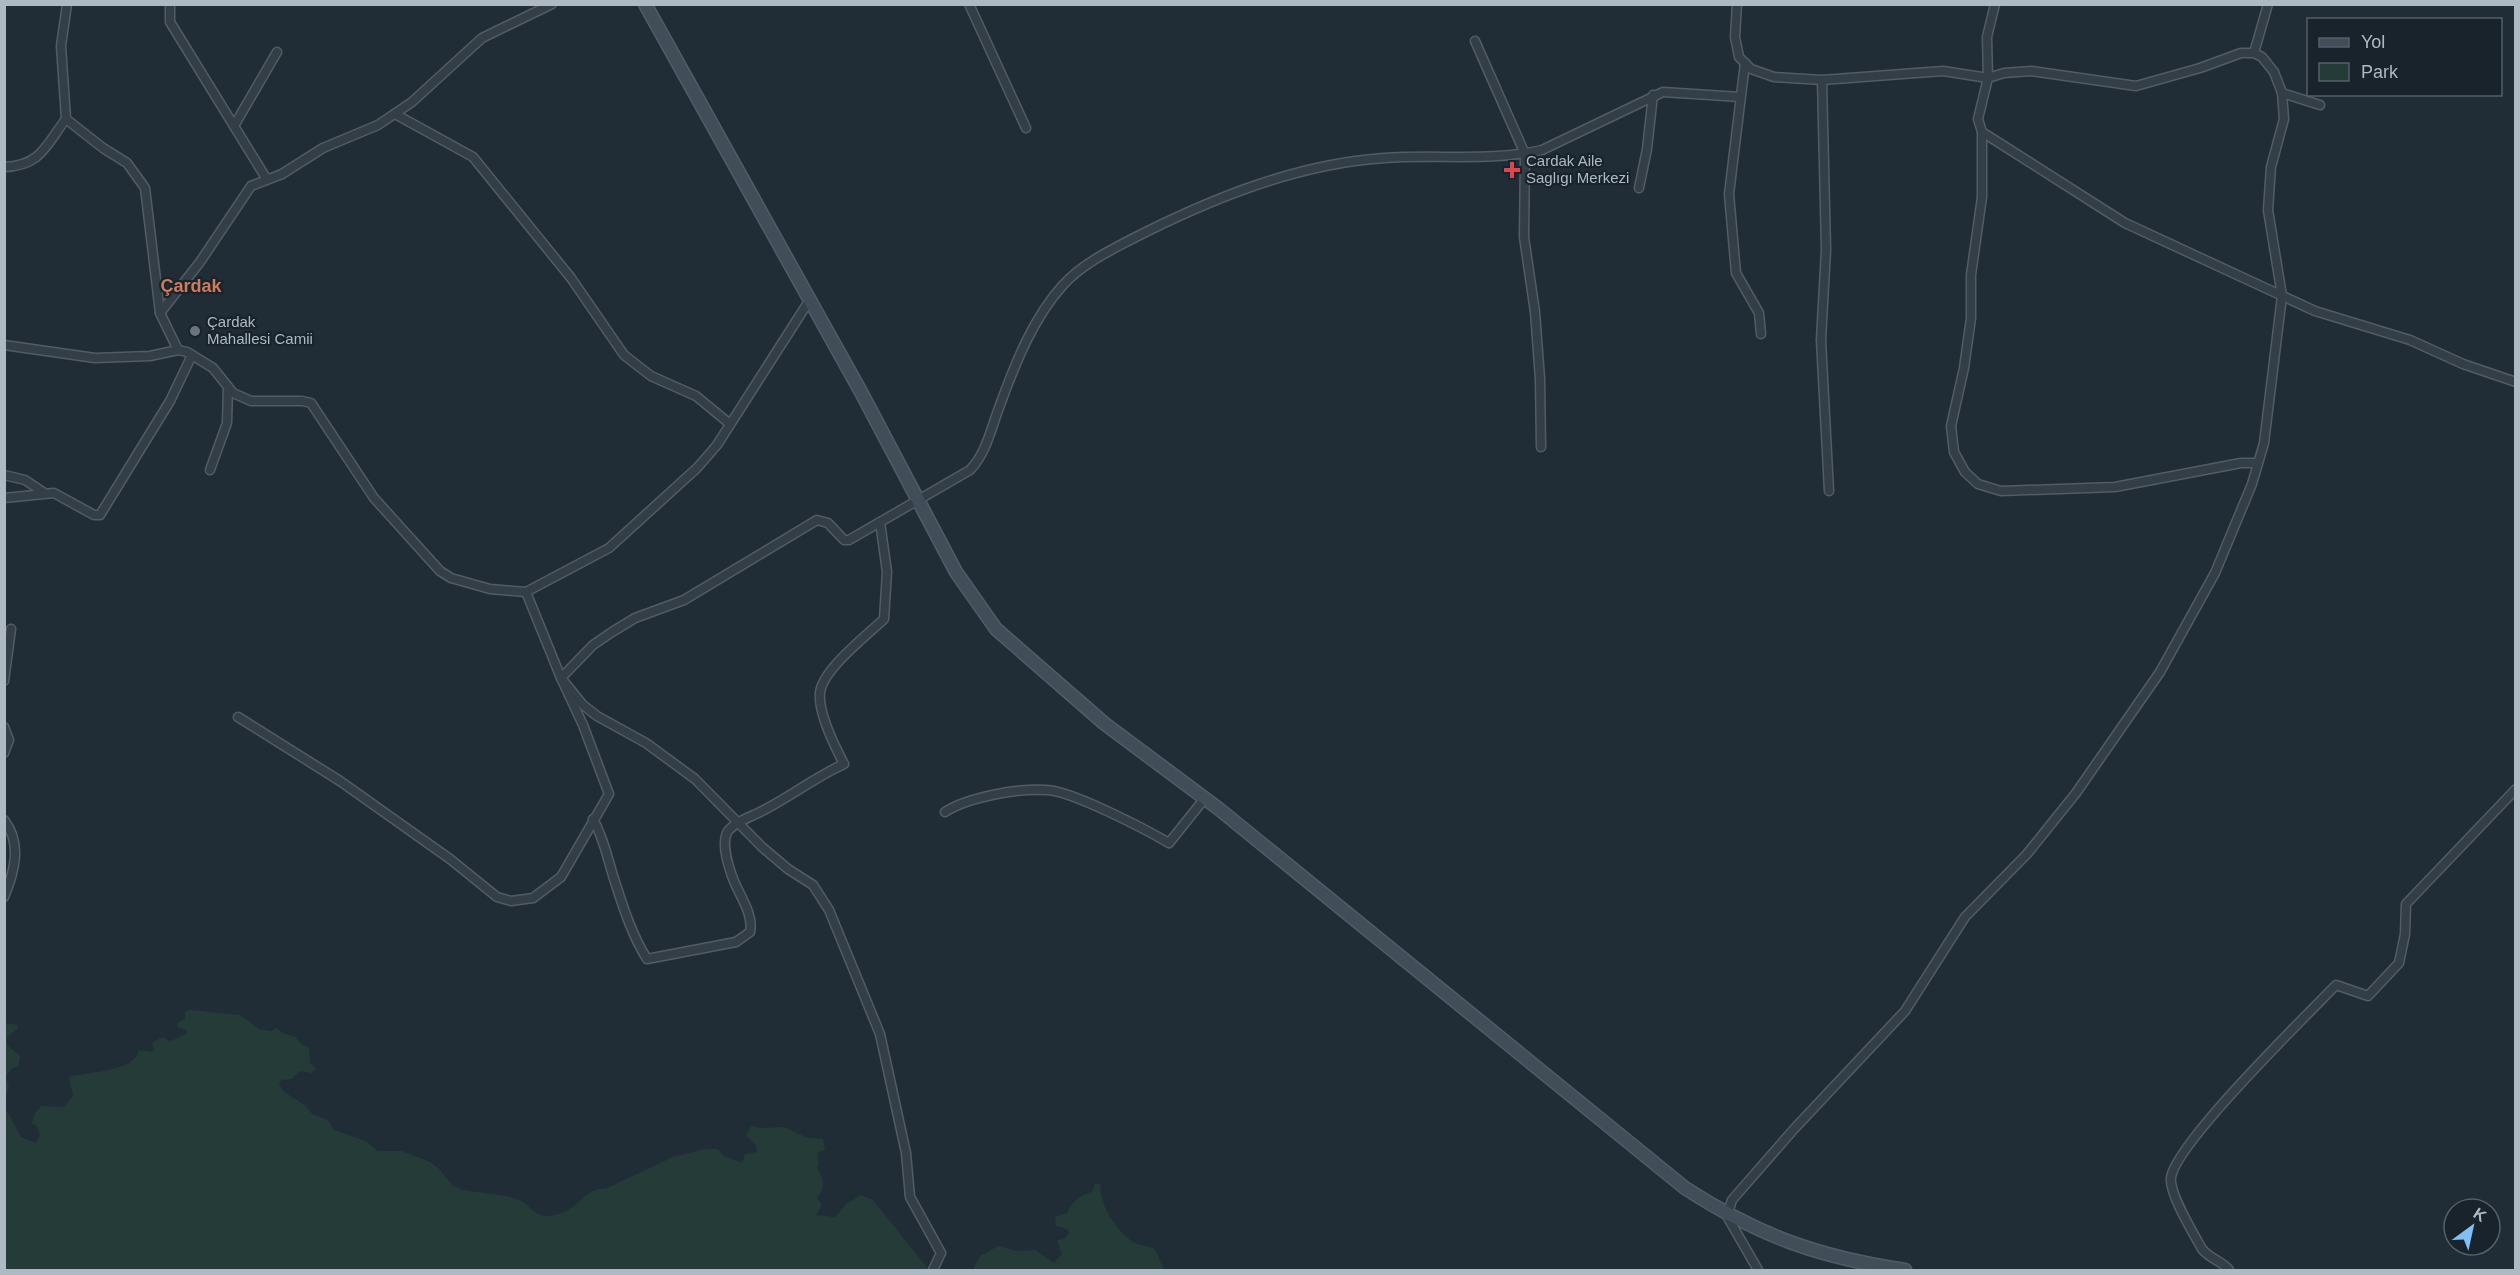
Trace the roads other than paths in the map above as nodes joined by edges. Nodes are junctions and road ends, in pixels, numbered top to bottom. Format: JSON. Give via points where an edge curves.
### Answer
{"nodes":[{"id":1,"x":67,"y":4,"type":"edge"},
{"id":2,"x":170,"y":4,"type":"edge"},
{"id":3,"x":552,"y":4,"type":"edge"},
{"id":4,"x":645,"y":4,"type":"edge"},
{"id":5,"x":969,"y":4,"type":"edge"},
{"id":6,"x":1737,"y":4,"type":"edge"},
{"id":7,"x":1995,"y":4,"type":"edge"},
{"id":8,"x":2268,"y":4,"type":"edge"},
{"id":9,"x":1475,"y":41,"type":"dead end"},
{"id":10,"x":277,"y":52,"type":"dead end"},
{"id":11,"x":2254,"y":53,"type":"junction"},
{"id":12,"x":1744,"y":63,"type":"junction"},
{"id":13,"x":1988,"y":78,"type":"junction"},
{"id":14,"x":1822,"y":80,"type":"junction"},
{"id":15,"x":2282,"y":93,"type":"junction"},
{"id":16,"x":1653,"y":95,"type":"junction"},
{"id":17,"x":1740,"y":97,"type":"junction"},
{"id":18,"x":2320,"y":105,"type":"dead end"},
{"id":19,"x":395,"y":114,"type":"junction"},
{"id":20,"x":66,"y":119,"type":"junction"},
{"id":21,"x":234,"y":126,"type":"junction"},
{"id":22,"x":1026,"y":128,"type":"dead end"},
{"id":23,"x":1982,"y":132,"type":"junction"},
{"id":24,"x":1525,"y":154,"type":"junction"},
{"id":25,"x":4,"y":167,"type":"edge"},
{"id":26,"x":267,"y":178,"type":"junction"},
{"id":27,"x":1639,"y":188,"type":"dead end"},
{"id":28,"x":2282,"y":296,"type":"junction"},
{"id":29,"x":809,"y":301,"type":"junction"},
{"id":30,"x":159,"y":313,"type":"junction"},
{"id":31,"x":1761,"y":334,"type":"dead end"},
{"id":32,"x":4,"y":345,"type":"edge"},
{"id":33,"x":178,"y":350,"type":"junction"},
{"id":34,"x":192,"y":355,"type":"junction"},
{"id":35,"x":2516,"y":382,"type":"edge"},
{"id":36,"x":228,"y":387,"type":"junction"},
{"id":37,"x":730,"y":424,"type":"junction"},
{"id":38,"x":1541,"y":447,"type":"dead end"},
{"id":39,"x":2258,"y":464,"type":"junction"},
{"id":40,"x":210,"y":470,"type":"dead end"},
{"id":41,"x":4,"y":474,"type":"edge"},
{"id":42,"x":1828,"y":491,"type":"dead end"},
{"id":43,"x":43,"y":492,"type":"junction"},
{"id":44,"x":4,"y":498,"type":"edge"},
{"id":45,"x":919,"y":501,"type":"junction"},
{"id":46,"x":880,"y":522,"type":"junction"},
{"id":47,"x":526,"y":592,"type":"junction"},
{"id":48,"x":11,"y":629,"type":"dead end"},
{"id":49,"x":561,"y":678,"type":"junction"},
{"id":50,"x":4,"y":681,"type":"edge"},
{"id":51,"x":238,"y":717,"type":"dead end"},
{"id":52,"x":4,"y":728,"type":"edge"},
{"id":53,"x":4,"y":753,"type":"edge"},
{"id":54,"x":2516,"y":789,"type":"edge"},
{"id":55,"x":1205,"y":798,"type":"junction"},
{"id":56,"x":945,"y":812,"type":"dead end"},
{"id":57,"x":593,"y":819,"type":"junction"},
{"id":58,"x":4,"y":820,"type":"edge"},
{"id":59,"x":739,"y":822,"type":"junction"},
{"id":60,"x":4,"y":897,"type":"edge"},
{"id":61,"x":1727,"y":1216,"type":"junction"},
{"id":62,"x":933,"y":1270,"type":"edge"},
{"id":63,"x":1758,"y":1270,"type":"edge"},
{"id":64,"x":1905,"y":1270,"type":"edge"},
{"id":65,"x":2229,"y":1270,"type":"edge"}],
"edges":[{"from":1,"to":20,"type":"street","via":[[61,46]]},
{"from":2,"to":21,"type":"street","via":[[170,22]]},
{"from":3,"to":19,"type":"street","via":[[482,38]]},
{"from":4,"to":29,"type":"main road"},
{"from":5,"to":22,"type":"street"},
{"from":6,"to":12,"type":"street","via":[[1736,45]]},
{"from":7,"to":13,"type":"street","via":[[1987,38]]},
{"from":8,"to":11,"type":"street"},
{"from":9,"to":24,"type":"street"},
{"from":10,"to":21,"type":"street"},
{"from":11,"to":13,"type":"street","via":[[2241,53],[2136,86],[2031,71]]},
{"from":11,"to":15,"type":"street","via":[[2274,72]]},
{"from":12,"to":14,"type":"street","via":[[1762,75]]},
{"from":12,"to":17,"type":"street"},
{"from":13,"to":14,"type":"street","via":[[1943,71]]},
{"from":13,"to":23,"type":"street","via":[[1978,119]]},
{"from":14,"to":42,"type":"street","via":[[1826,250],[1821,340]]},
{"from":15,"to":18,"type":"street"},
{"from":15,"to":28,"type":"street","via":[[2284,119],[2271,167],[2268,210]]},
{"from":16,"to":17,"type":"street","via":[[1663,92]]},
{"from":16,"to":24,"type":"street","via":[[1542,150]]},
{"from":16,"to":27,"type":"street"},
{"from":17,"to":31,"type":"street","via":[[1729,194],[1736,273],[1759,313]]},
{"from":19,"to":26,"type":"street","via":[[323,148],[282,174]]},
{"from":19,"to":37,"type":"street","via":[[473,157],[571,278],[632,362],[651,376],[696,396]]},
{"from":20,"to":25,"type":"street","via":[[38,156],[24,166]]},
{"from":20,"to":30,"type":"street","via":[[127,163],[145,188]]},
{"from":21,"to":26,"type":"street"},
{"from":23,"to":28,"type":"street","via":[[2125,223]]},
{"from":23,"to":39,"type":"street","via":[[1982,197],[1971,275],[1971,318],[1951,426],[1954,452],[1965,472],[1978,484],[2001,491],[2115,487],[2241,463]]},
{"from":24,"to":38,"type":"street","via":[[1524,237],[1537,334]]},
{"from":24,"to":45,"type":"street","via":[[1383,158],[1320,168],[1216,199],[1098,257],[1064,284],[1034,327],[979,460],[957,480]]},
{"from":26,"to":30,"type":"street","via":[[251,186],[200,262]]},
{"from":28,"to":35,"type":"street"},
{"from":28,"to":39,"type":"street"},
{"from":29,"to":37,"type":"street"},
{"from":29,"to":45,"type":"main road"},
{"from":30,"to":33,"type":"street"},
{"from":32,"to":33,"type":"street","via":[[95,358],[150,357]]},
{"from":33,"to":34,"type":"street"},
{"from":34,"to":36,"type":"street","via":[[213,368]]},
{"from":34,"to":43,"type":"street","via":[[170,401],[100,514],[94,515],[54,493]]},
{"from":36,"to":40,"type":"street","via":[[226,423]]},
{"from":36,"to":47,"type":"street","via":[[251,401],[310,404],[374,498],[440,572],[490,589]]},
{"from":37,"to":47,"type":"street","via":[[697,468],[609,548]]},
{"from":39,"to":61,"type":"street","via":[[2215,573],[2191,618],[2160,672],[2083,784],[2026,854],[1965,917],[1905,1011],[1732,1200]]},
{"from":41,"to":43,"type":"street","via":[[25,480]]},
{"from":43,"to":44,"type":"street"},
{"from":45,"to":46,"type":"street"},
{"from":45,"to":55,"type":"main road","via":[[956,572],[996,629],[1105,724]]},
{"from":46,"to":49,"type":"street","via":[[844,540],[828,523],[817,520],[684,600],[635,618],[612,632],[593,645]]},
{"from":46,"to":59,"type":"street","via":[[887,572],[884,619],[831,670],[820,693],[829,735],[844,764]]},
{"from":47,"to":49,"type":"street"},
{"from":48,"to":50,"type":"street"},
{"from":49,"to":57,"type":"street","via":[[609,794]]},
{"from":49,"to":59,"type":"street","via":[[583,705],[646,743],[695,779]]},
{"from":51,"to":57,"type":"street","via":[[331,775],[497,897],[511,901],[533,898],[561,877]]},
{"from":52,"to":53,"type":"street","via":[[9,740]]},
{"from":54,"to":65,"type":"street","via":[[2406,904],[2399,963],[2368,996],[2336,985],[2244,1081],[2174,1166],[2171,1186],[2202,1249]]},
{"from":55,"to":56,"type":"street","via":[[1169,843],[1124,819],[1049,789],[957,804]]},
{"from":55,"to":61,"type":"main road","via":[[1685,1188]]},
{"from":57,"to":59,"type":"street","via":[[603,836],[619,895],[647,959],[736,942],[750,932],[752,923],[732,876],[725,846],[728,831]]},
{"from":58,"to":60,"type":"street","via":[[14,832],[17,846]]},
{"from":59,"to":62,"type":"street","via":[[788,869],[813,885],[829,910],[880,1034],[906,1153],[910,1197],[941,1253]]},
{"from":61,"to":63,"type":"street"},
{"from":61,"to":64,"type":"main road","via":[[1784,1242],[1847,1261]]}]}
